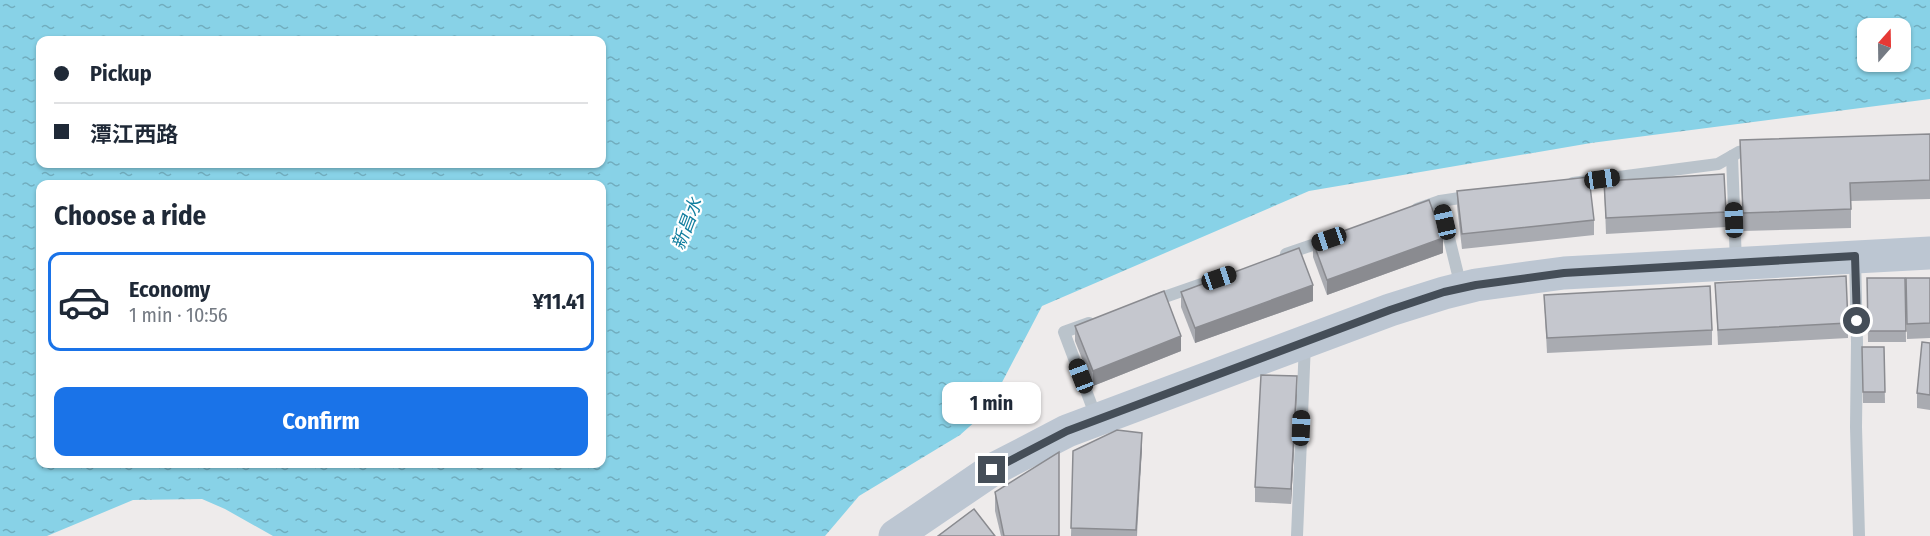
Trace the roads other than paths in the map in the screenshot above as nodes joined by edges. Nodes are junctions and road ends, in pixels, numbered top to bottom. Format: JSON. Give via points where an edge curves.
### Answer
{"nodes":[{"id":1,"x":1770,"y":148,"type":"edge"},
{"id":2,"x":1732,"y":156,"type":"junction"},
{"id":3,"x":1556,"y":185,"type":"edge"},
{"id":4,"x":1486,"y":194,"type":"edge"},
{"id":5,"x":1440,"y":201,"type":"junction"},
{"id":6,"x":1407,"y":212,"type":"edge"},
{"id":7,"x":1341,"y":235,"type":"edge"},
{"id":8,"x":1930,"y":253,"type":"edge"},
{"id":9,"x":1855,"y":256,"type":"junction"},
{"id":10,"x":1274,"y":258,"type":"edge"},
{"id":11,"x":1736,"y":263,"type":"junction"},
{"id":12,"x":1241,"y":270,"type":"edge"},
{"id":13,"x":1461,"y":289,"type":"junction"},
{"id":14,"x":1141,"y":305,"type":"edge"},
{"id":15,"x":1097,"y":320,"type":"edge"},
{"id":16,"x":1305,"y":342,"type":"junction"},
{"id":17,"x":1097,"y":420,"type":"junction"},
{"id":18,"x":896,"y":536,"type":"edge"},
{"id":19,"x":1296,"y":536,"type":"edge"},
{"id":20,"x":1859,"y":536,"type":"edge"}],
"edges":[{"from":1,"to":2,"type":"lane","via":[[1747,149]]},
{"from":2,"to":3,"type":"lane","via":[[1718,164]]},
{"from":2,"to":11,"type":"lane"},
{"from":4,"to":5,"type":"lane"},
{"from":5,"to":6,"type":"lane"},
{"from":5,"to":13,"type":"lane"},
{"from":7,"to":10,"type":"lane"},
{"from":8,"to":9,"type":"street"},
{"from":9,"to":11,"type":"street"},
{"from":9,"to":20,"type":"lane"},
{"from":11,"to":13,"type":"street","via":[[1564,273]]},
{"from":12,"to":14,"type":"lane"},
{"from":13,"to":16,"type":"street"},
{"from":15,"to":17,"type":"lane","via":[[1064,332]]},
{"from":16,"to":17,"type":"street"},
{"from":16,"to":19,"type":"lane"},
{"from":17,"to":18,"type":"street","via":[[992,470]]}]}
